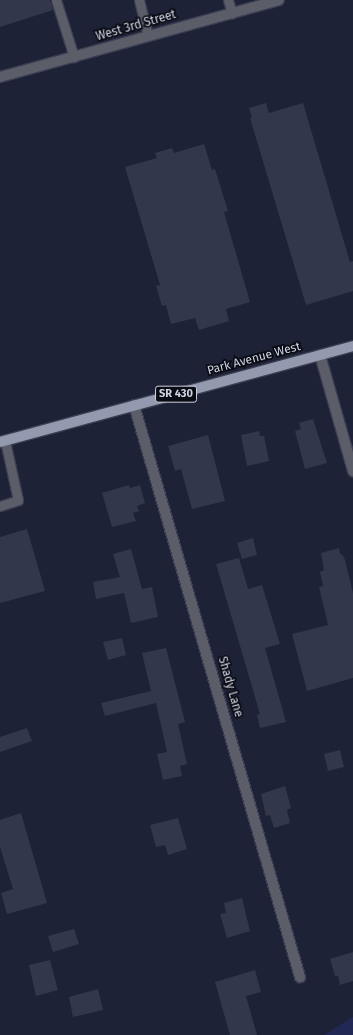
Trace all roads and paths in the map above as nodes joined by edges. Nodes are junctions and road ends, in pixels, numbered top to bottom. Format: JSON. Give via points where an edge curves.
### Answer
{"nodes":[{"id":1,"x":56,"y":0,"type":"edge"},
{"id":2,"x":139,"y":0,"type":"edge"},
{"id":3,"x":228,"y":0,"type":"edge"},
{"id":4,"x":280,"y":0,"type":"edge"},
{"id":5,"x":232,"y":13,"type":"junction"},
{"id":6,"x":148,"y":36,"type":"junction"},
{"id":7,"x":74,"y":57,"type":"junction"},
{"id":8,"x":0,"y":77,"type":"edge"},
{"id":9,"x":353,"y":346,"type":"edge"},
{"id":10,"x":320,"y":355,"type":"junction"},
{"id":11,"x":134,"y":405,"type":"junction"},
{"id":12,"x":3,"y":442,"type":"edge"},
{"id":13,"x":353,"y":471,"type":"edge"},
{"id":14,"x":0,"y":506,"type":"edge"},
{"id":15,"x":300,"y":977,"type":"dead end"}],
"edges":[{"from":1,"to":7,"type":"lane"},
{"from":2,"to":6,"type":"lane"},
{"from":3,"to":5,"type":"lane"},
{"from":4,"to":5,"type":"street","name":"West 3rd Street"},
{"from":5,"to":6,"type":"street","name":"West 3rd Street"},
{"from":6,"to":7,"type":"street","name":"West 3rd Street"},
{"from":7,"to":8,"type":"street","name":"West 3rd Street"},
{"from":9,"to":10,"type":"main road","name":"Park Avenue West","number":"SR 430"},
{"from":10,"to":11,"type":"main road","name":"Park Avenue West","number":"SR 430"},
{"from":10,"to":13,"type":"street"},
{"from":11,"to":12,"type":"main road","name":"Park Avenue West","number":"SR 430"},
{"from":11,"to":15,"type":"street","name":"Shady Lane"},
{"from":12,"to":14,"type":"lane","via":[[11,463],[18,500]]}]}
